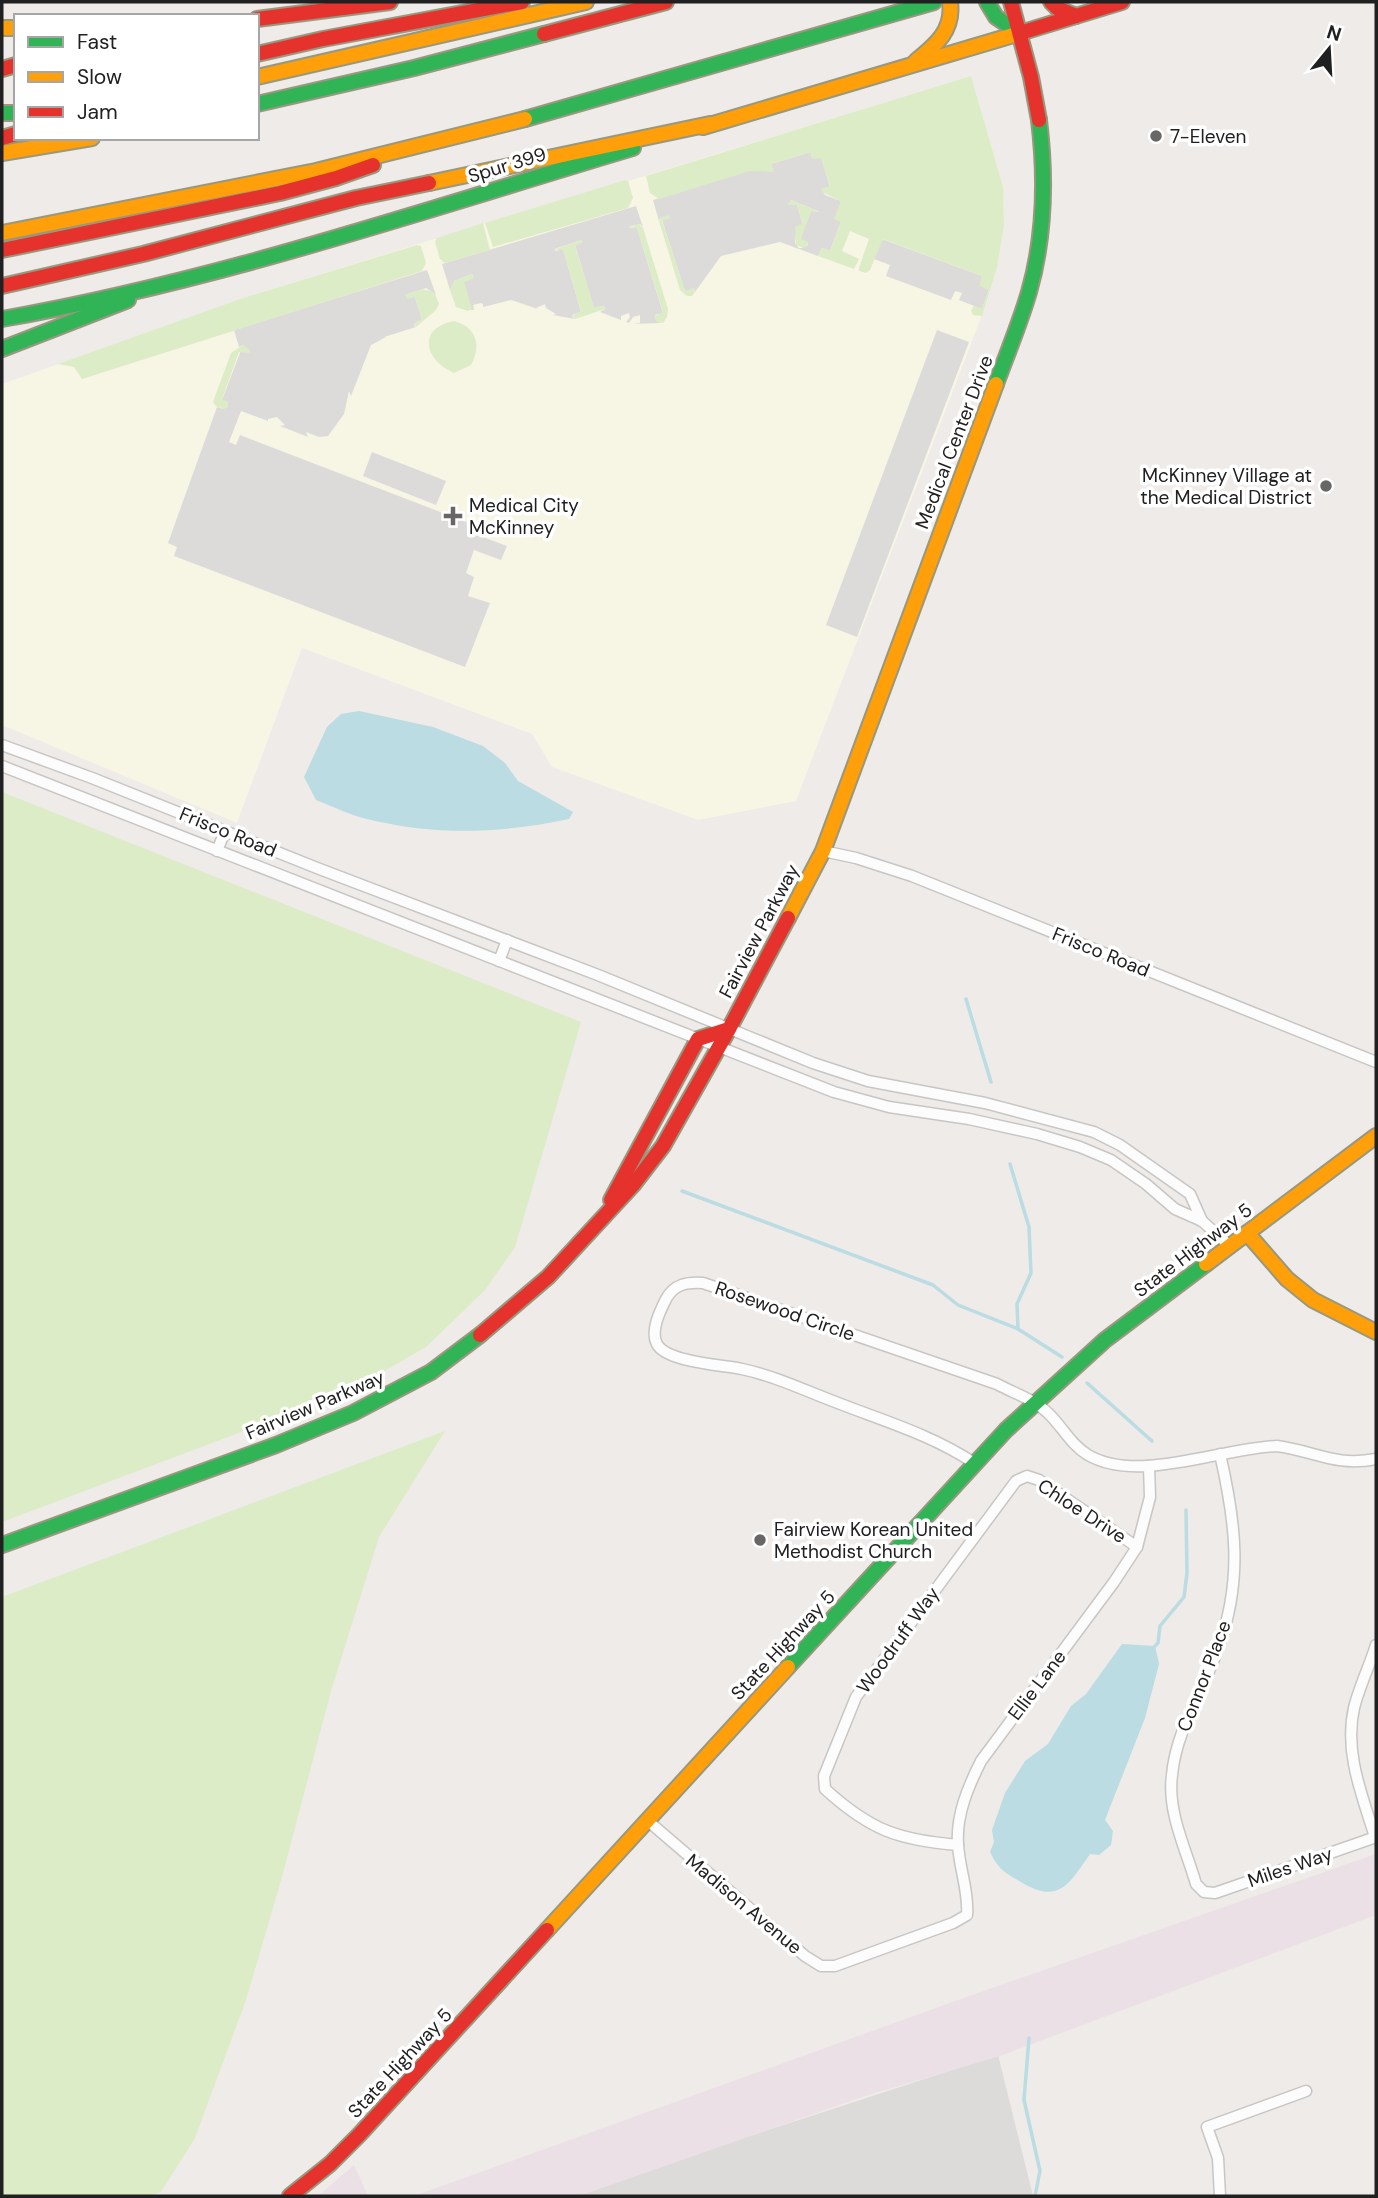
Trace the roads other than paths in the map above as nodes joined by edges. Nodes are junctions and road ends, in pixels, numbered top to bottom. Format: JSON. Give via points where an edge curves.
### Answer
{"nodes":[{"id":1,"x":390,"y":2,"type":"edge"},
{"id":2,"x":522,"y":2,"type":"edge"},
{"id":3,"x":586,"y":2,"type":"edge"},
{"id":4,"x":666,"y":2,"type":"edge"},
{"id":5,"x":950,"y":2,"type":"edge"},
{"id":6,"x":987,"y":2,"type":"edge"},
{"id":7,"x":1012,"y":2,"type":"edge"},
{"id":8,"x":1051,"y":2,"type":"edge"},
{"id":9,"x":1122,"y":2,"type":"edge"},
{"id":10,"x":927,"y":4,"type":"edge"},
{"id":11,"x":1076,"y":16,"type":"junction"},
{"id":12,"x":259,"y":19,"type":"edge"},
{"id":13,"x":1020,"y":33,"type":"junction"},
{"id":14,"x":259,"y":54,"type":"edge"},
{"id":15,"x":910,"y":66,"type":"junction"},
{"id":16,"x":259,"y":77,"type":"edge"},
{"id":17,"x":259,"y":104,"type":"edge"},
{"id":18,"x":710,"y":124,"type":"junction"},
{"id":19,"x":80,"y":140,"type":"edge"},
{"id":20,"x":419,"y":147,"type":"junction"},
{"id":21,"x":2,"y":153,"type":"edge"},
{"id":22,"x":2,"y":233,"type":"edge"},
{"id":23,"x":2,"y":250,"type":"edge"},
{"id":24,"x":181,"y":279,"type":"junction"},
{"id":25,"x":2,"y":286,"type":"edge"},
{"id":26,"x":2,"y":319,"type":"edge"},
{"id":27,"x":2,"y":349,"type":"edge"},
{"id":28,"x":2,"y":745,"type":"edge"},
{"id":29,"x":2,"y":766,"type":"edge"},
{"id":30,"x":225,"y":831,"type":"junction"},
{"id":31,"x":217,"y":851,"type":"junction"},
{"id":32,"x":823,"y":851,"type":"junction"},
{"id":33,"x":507,"y":940,"type":"junction"},
{"id":34,"x":499,"y":961,"type":"junction"},
{"id":35,"x":729,"y":1029,"type":"junction"},
{"id":36,"x":698,"y":1039,"type":"junction"},
{"id":37,"x":718,"y":1047,"type":"junction"},
{"id":38,"x":1376,"y":1062,"type":"edge"},
{"id":39,"x":973,"y":1101,"type":"junction"},
{"id":40,"x":969,"y":1119,"type":"junction"},
{"id":41,"x":1376,"y":1136,"type":"edge"},
{"id":42,"x":1202,"y":1221,"type":"junction"},
{"id":43,"x":597,"y":1222,"type":"junction"},
{"id":44,"x":1247,"y":1233,"type":"junction"},
{"id":45,"x":1230,"y":1246,"type":"junction"},
{"id":46,"x":1376,"y":1332,"type":"edge"},
{"id":47,"x":1035,"y":1403,"type":"junction"},
{"id":48,"x":1220,"y":1454,"type":"junction"},
{"id":49,"x":1376,"y":1462,"type":"edge"},
{"id":50,"x":974,"y":1463,"type":"junction"},
{"id":51,"x":1149,"y":1466,"type":"junction"},
{"id":52,"x":1027,"y":1476,"type":"joint"},
{"id":53,"x":2,"y":1545,"type":"edge"},
{"id":54,"x":1137,"y":1547,"type":"junction"},
{"id":55,"x":1376,"y":1645,"type":"edge"},
{"id":56,"x":1376,"y":1677,"type":"edge"},
{"id":57,"x":1364,"y":1682,"type":"junction"},
{"id":58,"x":647,"y":1820,"type":"junction"},
{"id":59,"x":1376,"y":1837,"type":"edge"},
{"id":60,"x":958,"y":1844,"type":"junction"},
{"id":61,"x":1204,"y":1892,"type":"joint"},
{"id":62,"x":967,"y":1915,"type":"joint"},
{"id":63,"x":1306,"y":2091,"type":"dead end"},
{"id":64,"x":290,"y":2196,"type":"edge"},
{"id":65,"x":1220,"y":2196,"type":"edge"}],
"edges":[{"from":1,"to":12,"type":"main road"},
{"from":2,"to":14,"type":"main road"},
{"from":3,"to":16,"type":"main road"},
{"from":4,"to":17,"type":"main road"},
{"from":5,"to":15,"type":"main road","via":[[949,29]]},
{"from":6,"to":13,"type":"main road","via":[[999,22]]},
{"from":7,"to":13,"type":"main road","name":"Medical Center Drive"},
{"from":8,"to":11,"type":"main road"},
{"from":9,"to":11,"type":"main road","name":"Spur 399"},
{"from":10,"to":20,"type":"main road","via":[[664,82]]},
{"from":11,"to":13,"type":"main road","name":"Spur 399"},
{"from":13,"to":15,"type":"main road","name":"Spur 399"},
{"from":13,"to":32,"type":"main road","name":"Medical Center Drive","via":[[1045,159],[1043,222],[1033,278]]},
{"from":15,"to":18,"type":"main road","name":"Spur 399"},
{"from":18,"to":24,"type":"main road","name":"Spur 399","via":[[327,240]]},
{"from":18,"to":25,"type":"main road","via":[[356,198]]},
{"from":19,"to":21,"type":"main road"},
{"from":20,"to":22,"type":"main road","via":[[171,202]]},
{"from":20,"to":23,"type":"main road","via":[[346,176],[86,236]]},
{"from":24,"to":26,"type":"main road","name":"Spur 399"},
{"from":24,"to":27,"type":"main road"},
{"from":28,"to":30,"type":"street","name":"Frisco Road"},
{"from":29,"to":31,"type":"street"},
{"from":30,"to":31,"type":"street"},
{"from":30,"to":33,"type":"street","name":"Frisco Road"},
{"from":31,"to":34,"type":"street"},
{"from":32,"to":35,"type":"main road","name":"Fairview Parkway"},
{"from":32,"to":38,"type":"street","name":"Frisco Road","via":[[912,876]]},
{"from":33,"to":34,"type":"street"},
{"from":33,"to":35,"type":"street","name":"Frisco Road"},
{"from":34,"to":36,"type":"street"},
{"from":35,"to":36,"type":"main road","name":"Fairview Parkway"},
{"from":35,"to":37,"type":"main road","name":"Fairview Parkway"},
{"from":35,"to":39,"type":"street","name":"Frisco Road","via":[[868,1081]]},
{"from":36,"to":37,"type":"street"},
{"from":36,"to":43,"type":"main road","name":"Fairview Parkway"},
{"from":37,"to":40,"type":"street","via":[[834,1092],[889,1107]]},
{"from":37,"to":43,"type":"main road","name":"Fairview Parkway","via":[[663,1146]]},
{"from":39,"to":40,"type":"street"},
{"from":39,"to":42,"type":"street","name":"Frisco Road","via":[[1094,1132],[1120,1145],[1190,1194]]},
{"from":40,"to":42,"type":"street","via":[[1037,1134],[1111,1160],[1175,1209]]},
{"from":41,"to":44,"type":"main road","name":"State Highway 5"},
{"from":42,"to":45,"type":"street"},
{"from":43,"to":53,"type":"main road","name":"Fairview Parkway","via":[[556,1269],[498,1322],[431,1372],[392,1394],[276,1445]]},
{"from":44,"to":45,"type":"main road","name":"State Highway 5"},
{"from":44,"to":46,"type":"main road","via":[[1287,1279],[1313,1300]]},
{"from":45,"to":47,"type":"main road","name":"State Highway 5","via":[[1105,1340]]},
{"from":47,"to":50,"type":"main road","name":"State Highway 5"},
{"from":47,"to":50,"type":"street","name":"Rosewood Circle","via":[[997,1384],[702,1283],[676,1287],[666,1300],[655,1336],[657,1345],[672,1356],[764,1375],[944,1444]]},
{"from":47,"to":51,"type":"street","via":[[1087,1454],[1126,1468]]},
{"from":48,"to":49,"type":"street","via":[[1277,1446],[1338,1462]]},
{"from":48,"to":51,"type":"street"},
{"from":48,"to":61,"type":"street","name":"Connor Place","via":[[1234,1522],[1236,1565],[1218,1649],[1176,1749],[1171,1776],[1172,1806],[1196,1884]]},
{"from":50,"to":58,"type":"main road","name":"State Highway 5"},
{"from":51,"to":54,"type":"street","name":"Ellie Lane","via":[[1150,1497]]},
{"from":52,"to":54,"type":"street","name":"Chloe Drive"},
{"from":52,"to":60,"type":"street","name":"Woodruff Way","via":[[1016,1481],[856,1697],[824,1776],[825,1789],[876,1827],[917,1841]]},
{"from":54,"to":60,"type":"street","name":"Ellie Lane","via":[[981,1761],[958,1821]]},
{"from":55,"to":57,"type":"street"},
{"from":56,"to":57,"type":"street"},
{"from":57,"to":59,"type":"street","via":[[1354,1707],[1353,1762]]},
{"from":58,"to":62,"type":"street","name":"Madison Avenue","via":[[821,1966],[835,1966]]},
{"from":58,"to":64,"type":"main road","name":"State Highway 5","via":[[344,2151]]},
{"from":59,"to":61,"type":"street","name":"Miles Way","via":[[1215,1893]]},
{"from":60,"to":62,"type":"street","name":"Ellie Lane"},
{"from":63,"to":65,"type":"street","via":[[1208,2127],[1218,2158]]}]}
